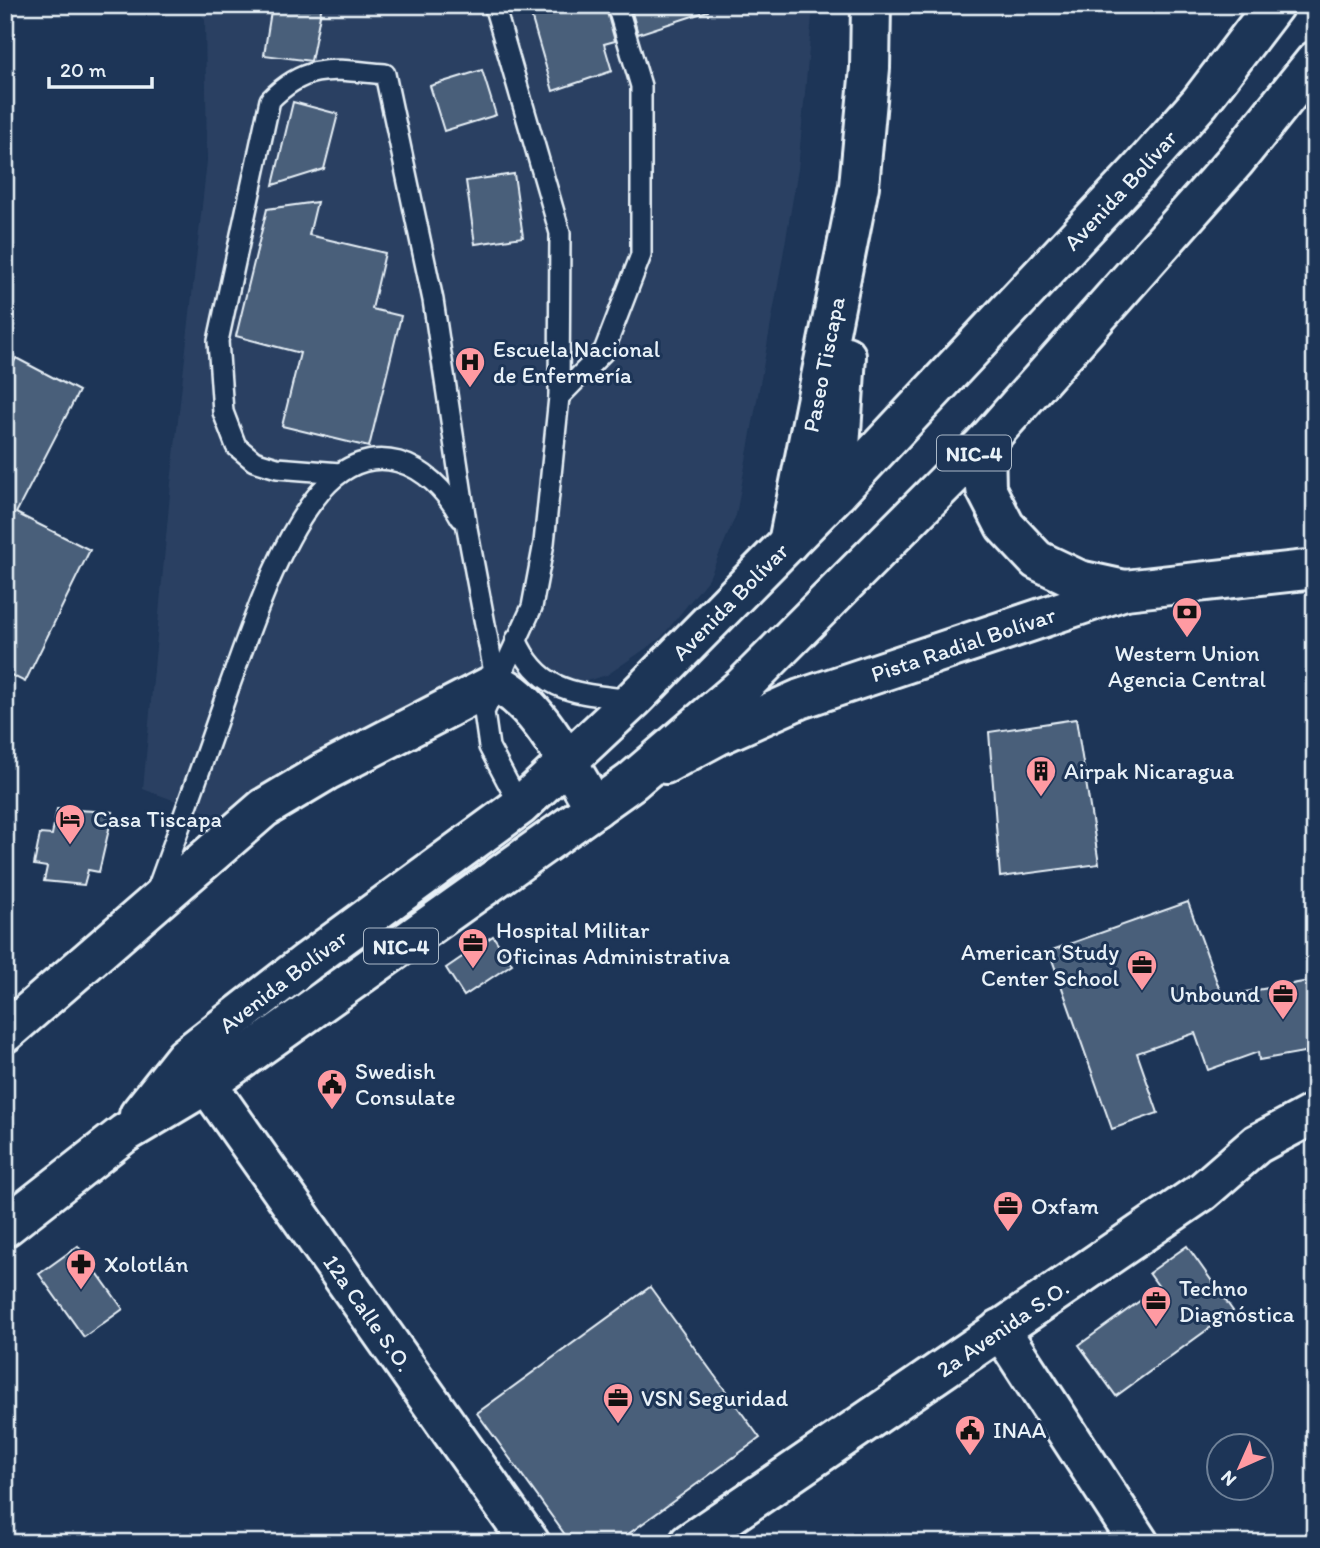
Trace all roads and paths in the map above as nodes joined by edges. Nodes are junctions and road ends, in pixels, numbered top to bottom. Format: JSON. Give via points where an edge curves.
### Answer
{"nodes":[{"id":1,"x":494,"y":5,"type":"edge"},
{"id":2,"x":617,"y":5,"type":"edge"},
{"id":3,"x":871,"y":5,"type":"edge"},
{"id":4,"x":1274,"y":5,"type":"edge"},
{"id":5,"x":1315,"y":61,"type":"edge"},
{"id":6,"x":859,"y":186,"type":"junction"},
{"id":7,"x":559,"y":397,"type":"junction"},
{"id":8,"x":985,"y":443,"type":"junction"},
{"id":9,"x":340,"y":474,"type":"junction"},
{"id":10,"x":837,"y":493,"type":"junction"},
{"id":11,"x":467,"y":528,"type":"junction"},
{"id":12,"x":788,"y":543,"type":"junction"},
{"id":13,"x":1315,"y":569,"type":"edge"},
{"id":14,"x":1125,"y":590,"type":"junction"},
{"id":15,"x":516,"y":639,"type":"junction"},
{"id":16,"x":496,"y":683,"type":"junction"},
{"id":17,"x":633,"y":701,"type":"junction"},
{"id":18,"x":566,"y":762,"type":"junction"},
{"id":19,"x":631,"y":782,"type":"junction"},
{"id":20,"x":520,"y":806,"type":"junction"},
{"id":21,"x":595,"y":808,"type":"junction"},
{"id":22,"x":153,"y":902,"type":"junction"},
{"id":23,"x":278,"y":987,"type":"junction"},
{"id":24,"x":5,"y":1033,"type":"edge"},
{"id":25,"x":206,"y":1084,"type":"junction"},
{"id":26,"x":1315,"y":1113,"type":"edge"},
{"id":27,"x":125,"y":1133,"type":"junction"},
{"id":28,"x":5,"y":1227,"type":"edge"},
{"id":29,"x":1000,"y":1329,"type":"junction"},
{"id":30,"x":530,"y":1543,"type":"edge"},
{"id":31,"x":689,"y":1543,"type":"edge"},
{"id":32,"x":1139,"y":1543,"type":"edge"}],
"edges":[{"from":1,"to":7,"type":"lane","via":[[560,233]]},
{"from":2,"to":7,"type":"lane","via":[[641,86],[641,255],[604,351]]},
{"from":3,"to":6,"type":"main road","name":"Paseo Tiscapa"},
{"from":4,"to":10,"type":"main road","name":"Avenida Bolívar","number":"NIC-4","via":[[1138,172]]},
{"from":5,"to":8,"type":"main road","name":"Avenida Bolívar","number":"NIC-4","via":[[1235,161]]},
{"from":6,"to":10,"type":"main road","name":"Paseo Tiscapa"},
{"from":6,"to":12,"type":"main road","name":"Paseo Tiscapa"},
{"from":7,"to":15,"type":"lane","via":[[544,543],[532,607]]},
{"from":8,"to":14,"type":"main road","via":[[986,489],[1005,526],[1037,560],[1079,580]]},
{"from":8,"to":19,"type":"main road","name":"Avenida Bolívar","number":"NIC-4","via":[[743,686]]},
{"from":9,"to":11,"type":"lane","via":[[368,462],[403,460],[428,475],[450,498]]},
{"from":9,"to":11,"type":"lane","via":[[277,468],[254,461],[236,446],[223,412],[218,341],[270,100],[283,86],[319,69],[385,74],[433,300]]},
{"from":9,"to":22,"type":"lane","via":[[321,492],[293,534],[252,623]]},
{"from":10,"to":12,"type":"main road","name":"Avenida Bolívar","number":"NIC-4"},
{"from":11,"to":16,"type":"lane"},
{"from":12,"to":17,"type":"main road","name":"Avenida Bolívar","number":"NIC-4"},
{"from":13,"to":14,"type":"main road","name":"Pista Radial Bolívar"},
{"from":14,"to":19,"type":"main road","name":"Pista Radial Bolívar","via":[[800,699]]},
{"from":15,"to":16,"type":"lane"},
{"from":15,"to":17,"type":"lane","via":[[526,662],[565,691]]},
{"from":16,"to":18,"type":"main road","via":[[508,688],[537,717]]},
{"from":16,"to":20,"type":"lane","via":[[484,712],[489,747]]},
{"from":16,"to":22,"type":"main road","via":[[264,808]]},
{"from":17,"to":18,"type":"main road","name":"Avenida Bolívar","number":"NIC-4"},
{"from":18,"to":20,"type":"main road","name":"Avenida Bolívar","number":"NIC-4"},
{"from":18,"to":21,"type":"main road"},
{"from":19,"to":21,"type":"main road","name":"Avenida Bolívar","number":"NIC-4"},
{"from":20,"to":23,"type":"main road","name":"Avenida Bolívar","number":"NIC-4"},
{"from":21,"to":25,"type":"main road","name":"Avenida Bolívar","number":"NIC-4"},
{"from":22,"to":24,"type":"main road"},
{"from":23,"to":25,"type":"main road","via":[[256,1018],[204,1059],[201,1066]]},
{"from":23,"to":27,"type":"main road","name":"Avenida Bolívar","number":"NIC-4","via":[[185,1057]]},
{"from":25,"to":27,"type":"main road","name":"Avenida Bolívar","number":"NIC-4"},
{"from":25,"to":30,"type":"main road","name":"12a Calle S.O."},
{"from":26,"to":29,"type":"main road","name":"2a Avenida S.O.","via":[[1258,1144],[1203,1191]]},
{"from":27,"to":28,"type":"main road","name":"Avenida Bolívar","number":"NIC-4"},
{"from":29,"to":31,"type":"main road","name":"2a Avenida S.O."},
{"from":29,"to":32,"type":"main road"}]}
